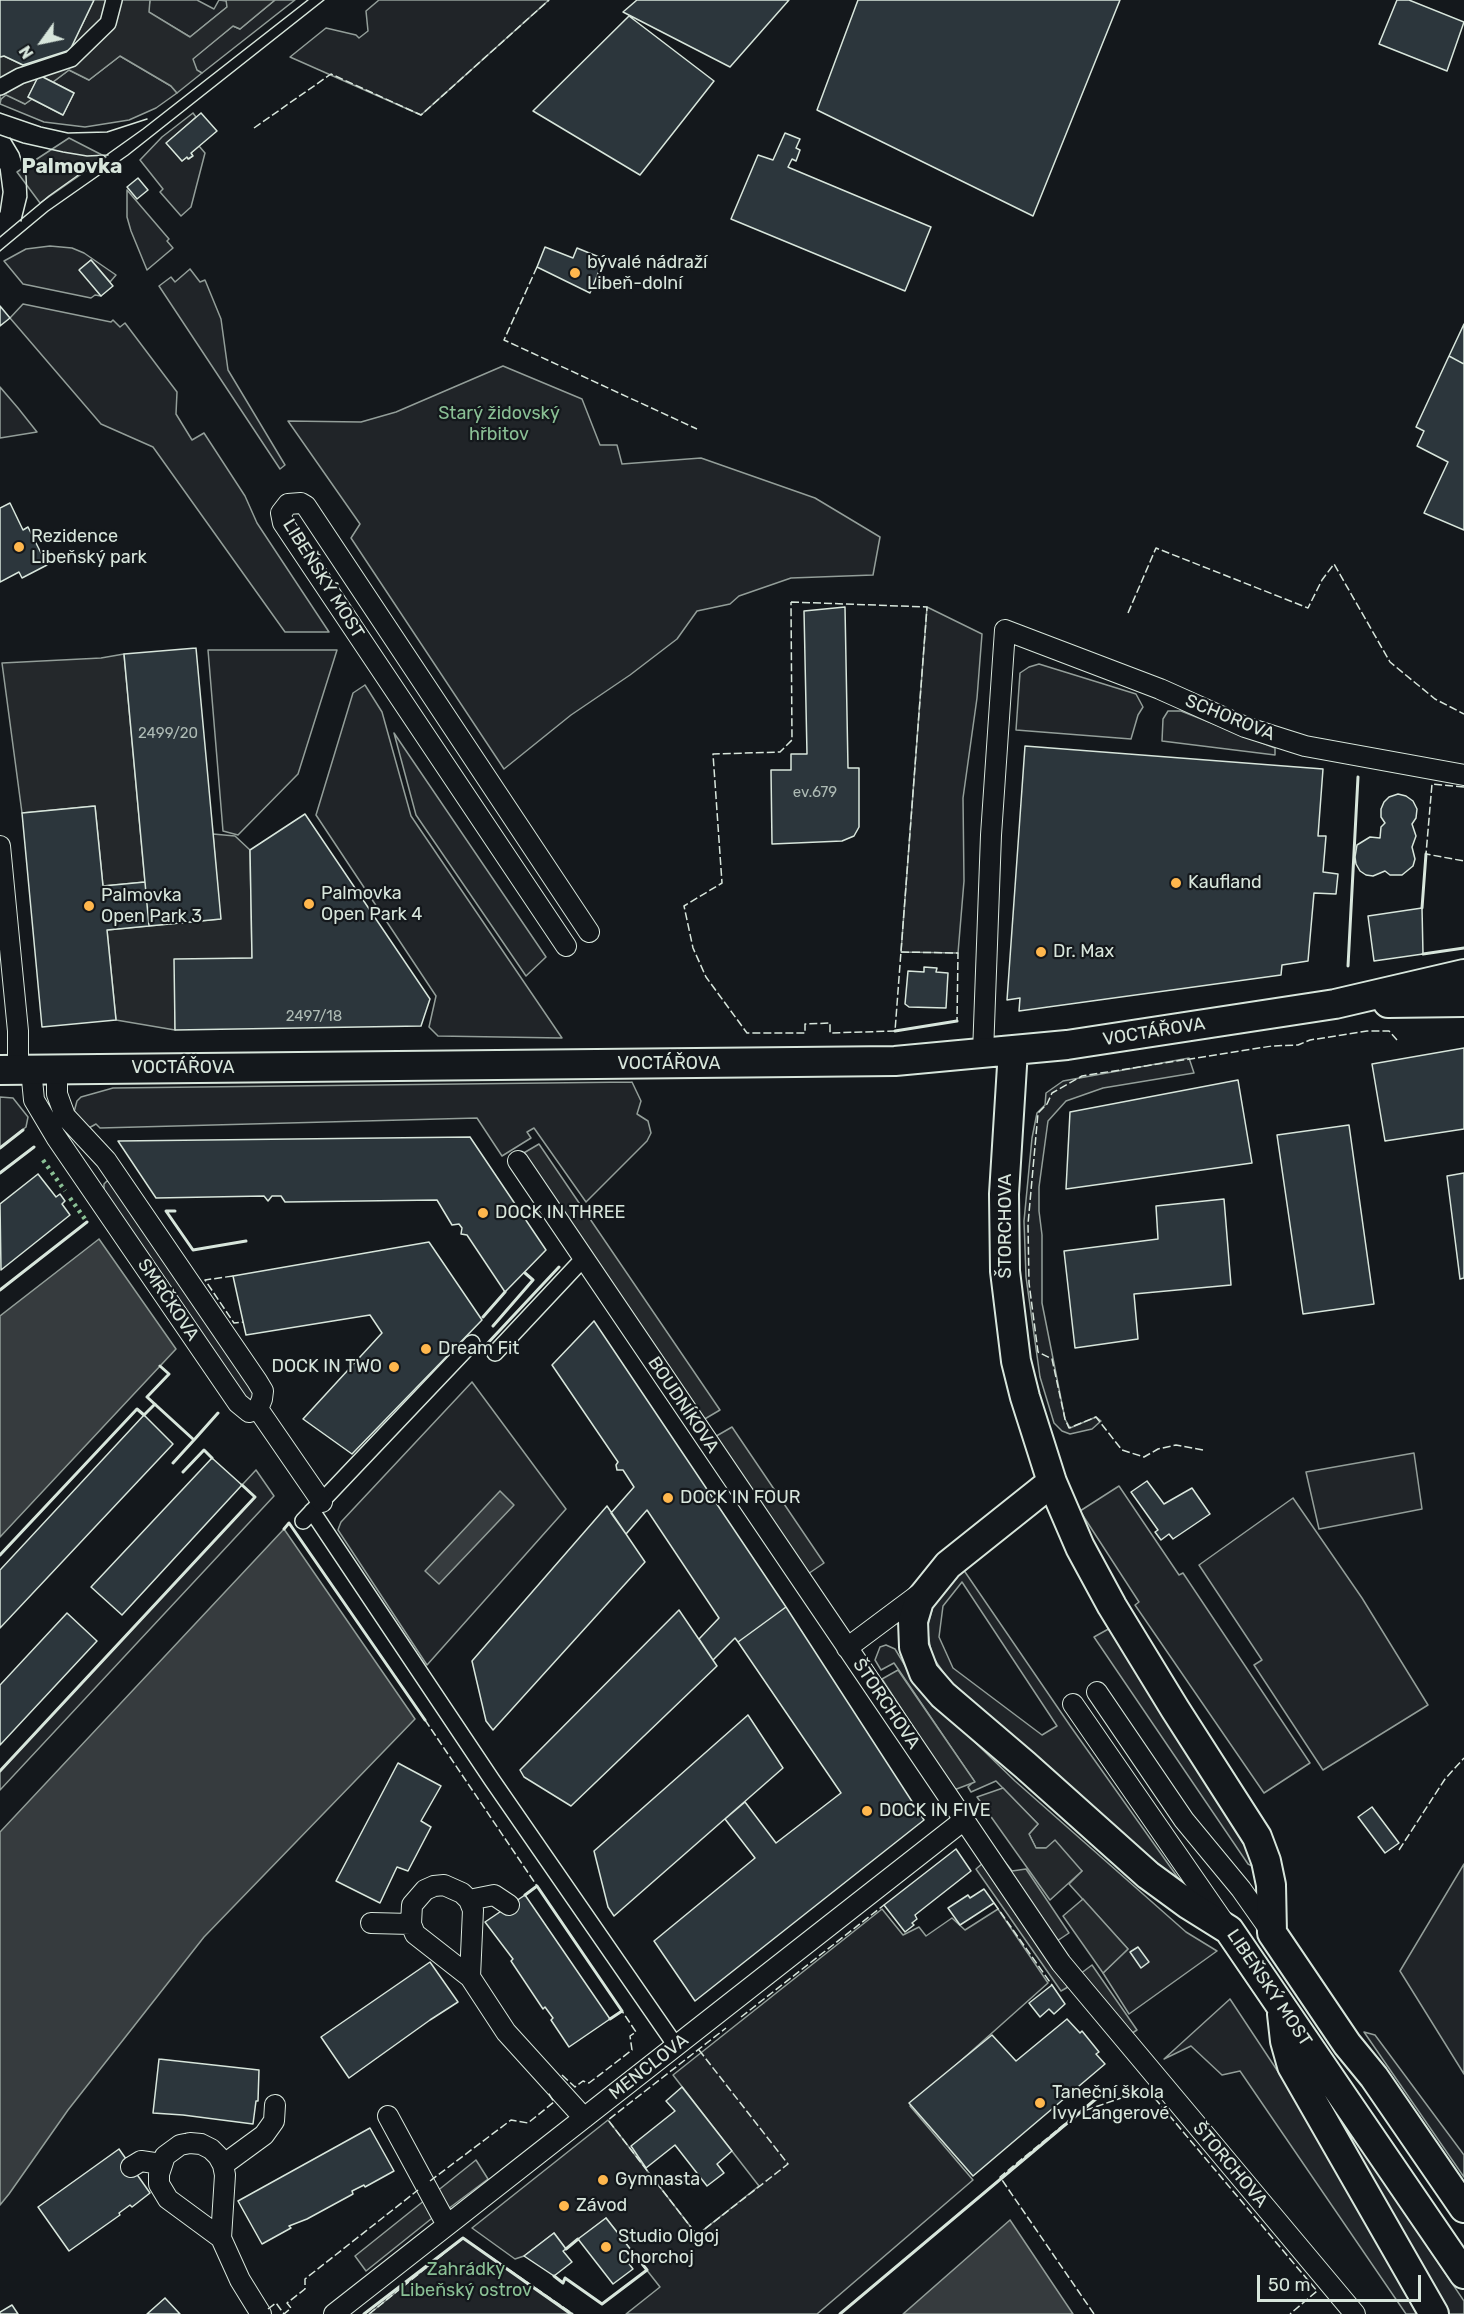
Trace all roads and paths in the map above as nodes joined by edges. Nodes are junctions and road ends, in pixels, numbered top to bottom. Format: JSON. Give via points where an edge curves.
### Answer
{"nodes":[{"id":1,"x":114,"y":0,"type":"edge"},
{"id":2,"x":0,"y":87,"type":"edge"},
{"id":3,"x":1464,"y":775,"type":"edge"},
{"id":4,"x":0,"y":846,"type":"edge"},
{"id":5,"x":586,"y":928,"type":"dead end"},
{"id":6,"x":564,"y":943,"type":"dead end"},
{"id":7,"x":1464,"y":974,"type":"edge"},
{"id":8,"x":1464,"y":1002,"type":"edge"},
{"id":9,"x":1335,"y":1004,"type":"junction"},
{"id":10,"x":1013,"y":1050,"type":"junction"},
{"id":11,"x":982,"y":1053,"type":"junction"},
{"id":12,"x":27,"y":1069,"type":"edge"},
{"id":13,"x":106,"y":1160,"type":"junction"},
{"id":14,"x":518,"y":1161,"type":"dead end"},
{"id":15,"x":83,"y":1176,"type":"junction"},
{"id":16,"x":584,"y":1258,"type":"junction"},
{"id":17,"x":472,"y":1344,"type":"dead end"},
{"id":18,"x":495,"y":1353,"type":"dead end"},
{"id":19,"x":258,"y":1409,"type":"junction"},
{"id":20,"x":1052,"y":1482,"type":"junction"},
{"id":21,"x":312,"y":1511,"type":"junction"},
{"id":22,"x":930,"y":1586,"type":"junction"},
{"id":23,"x":848,"y":1648,"type":"junction"},
{"id":24,"x":1097,"y":1692,"type":"dead end"},
{"id":25,"x":1073,"y":1704,"type":"dead end"},
{"id":26,"x":964,"y":1821,"type":"junction"},
{"id":27,"x":469,"y":1900,"type":"junction"},
{"id":28,"x":509,"y":1905,"type":"dead end"},
{"id":29,"x":371,"y":1923,"type":"dead end"},
{"id":30,"x":411,"y":1924,"type":"junction"},
{"id":31,"x":1229,"y":1930,"type":"junction"},
{"id":32,"x":1272,"y":1933,"type":"junction"},
{"id":33,"x":470,"y":1977,"type":"junction"},
{"id":34,"x":1281,"y":2006,"type":"junction"},
{"id":35,"x":676,"y":2046,"type":"junction"},
{"id":36,"x":275,"y":2104,"type":"dead end"},
{"id":37,"x":388,"y":2116,"type":"dead end"},
{"id":38,"x":584,"y":2118,"type":"junction"},
{"id":39,"x":161,"y":2164,"type":"junction"},
{"id":40,"x":224,"y":2165,"type":"junction"},
{"id":41,"x":131,"y":2167,"type":"dead end"},
{"id":42,"x":1464,"y":2208,"type":"edge"},
{"id":43,"x":447,"y":2226,"type":"junction"},
{"id":44,"x":221,"y":2238,"type":"junction"},
{"id":45,"x":1464,"y":2274,"type":"edge"},
{"id":46,"x":261,"y":2314,"type":"edge"},
{"id":47,"x":334,"y":2314,"type":"edge"},
{"id":48,"x":1355,"y":2314,"type":"edge"},
{"id":49,"x":1434,"y":2314,"type":"edge"}],
"edges":[{"from":1,"to":2,"type":"street","via":[[108,22],[71,59]]},
{"from":3,"to":11,"type":"street","name":"SCHOROVA","via":[[1345,755],[1245,727],[1160,689],[1005,630]]},
{"from":4,"to":12,"type":"street","via":[[18,1031]]},
{"from":5,"to":6,"type":"street","name":"LIBEŇSKÝ MOST","via":[[306,506],[288,504],[282,513],[283,523]]},
{"from":7,"to":9,"type":"main road","name":"VOCTÁŘOVA"},
{"from":8,"to":9,"type":"main road","name":"VOCTÁŘOVA"},
{"from":9,"to":10,"type":"main road","name":"VOCTÁŘOVA"},
{"from":10,"to":11,"type":"main road","name":"VOCTÁŘOVA"},
{"from":10,"to":20,"type":"main road","name":"ŠTORCHOVA","via":[[1004,1194],[1005,1271],[1016,1361]]},
{"from":11,"to":12,"type":"main road","name":"VOCTÁŘOVA","via":[[817,1063]]},
{"from":12,"to":13,"type":"street","name":"SMRČKOVA","via":[[57,1094],[65,1116]]},
{"from":12,"to":15,"type":"street","name":"SMRČKOVA","via":[[34,1100]]},
{"from":13,"to":15,"type":"street"},
{"from":13,"to":19,"type":"street","name":"SMRČKOVA","via":[[263,1391]]},
{"from":14,"to":16,"type":"street","name":"BOUDNÍKOVA"},
{"from":15,"to":19,"type":"street","name":"SMRČKOVA","via":[[238,1403],[249,1412]]},
{"from":16,"to":18,"type":"street"},
{"from":16,"to":23,"type":"street","name":"BOUDNÍKOVA"},
{"from":17,"to":21,"type":"street"},
{"from":19,"to":21,"type":"street"},
{"from":20,"to":22,"type":"main road","name":"ŠTORCHOVA","via":[[955,1560]]},
{"from":20,"to":32,"type":"main road","via":[[1080,1547],[1112,1606],[1257,1837],[1270,1885]]},
{"from":21,"to":35,"type":"street"},
{"from":22,"to":23,"type":"street","name":"ŠTORCHOVA"},
{"from":22,"to":31,"type":"main road","via":[[913,1621],[914,1647],[924,1673],[943,1695],[1148,1875]]},
{"from":23,"to":26,"type":"street","name":"ŠTORCHOVA"},
{"from":24,"to":32,"type":"street","name":"LIBEŇSKÝ MOST","via":[[1184,1820]]},
{"from":25,"to":31,"type":"street","name":"LIBEŇSKÝ MOST"},
{"from":26,"to":35,"type":"street","name":"MENCLOVA"},
{"from":26,"to":48,"type":"street","name":"ŠTORCHOVA","via":[[1060,1963]]},
{"from":27,"to":28,"type":"street","via":[[494,1895]]},
{"from":27,"to":30,"type":"street","via":[[454,1887],[434,1886],[412,1905]]},
{"from":27,"to":33,"type":"street","via":[[473,1910]]},
{"from":29,"to":30,"type":"street"},
{"from":30,"to":33,"type":"street","via":[[421,1940]]},
{"from":31,"to":34,"type":"main road","name":"LIBEŇSKÝ MOST"},
{"from":32,"to":42,"type":"main road","name":"LIBEŇSKÝ MOST"},
{"from":33,"to":38,"type":"street","via":[[506,2032]]},
{"from":34,"to":45,"type":"main road","name":"LIBEŇSKÝ MOST"},
{"from":34,"to":49,"type":"main road","via":[[1292,2066]]},
{"from":35,"to":38,"type":"street","name":"MENCLOVA"},
{"from":36,"to":40,"type":"street","via":[[274,2121],[264,2135]]},
{"from":37,"to":43,"type":"street"},
{"from":38,"to":43,"type":"street","name":"MENCLOVA"},
{"from":39,"to":40,"type":"street","via":[[171,2150],[190,2143],[210,2149]]},
{"from":39,"to":41,"type":"street","via":[[141,2161]]},
{"from":39,"to":44,"type":"street","via":[[159,2184],[163,2193]]},
{"from":40,"to":44,"type":"street"},
{"from":43,"to":47,"type":"street","name":"MENCLOVA"},
{"from":44,"to":46,"type":"street"}]}
